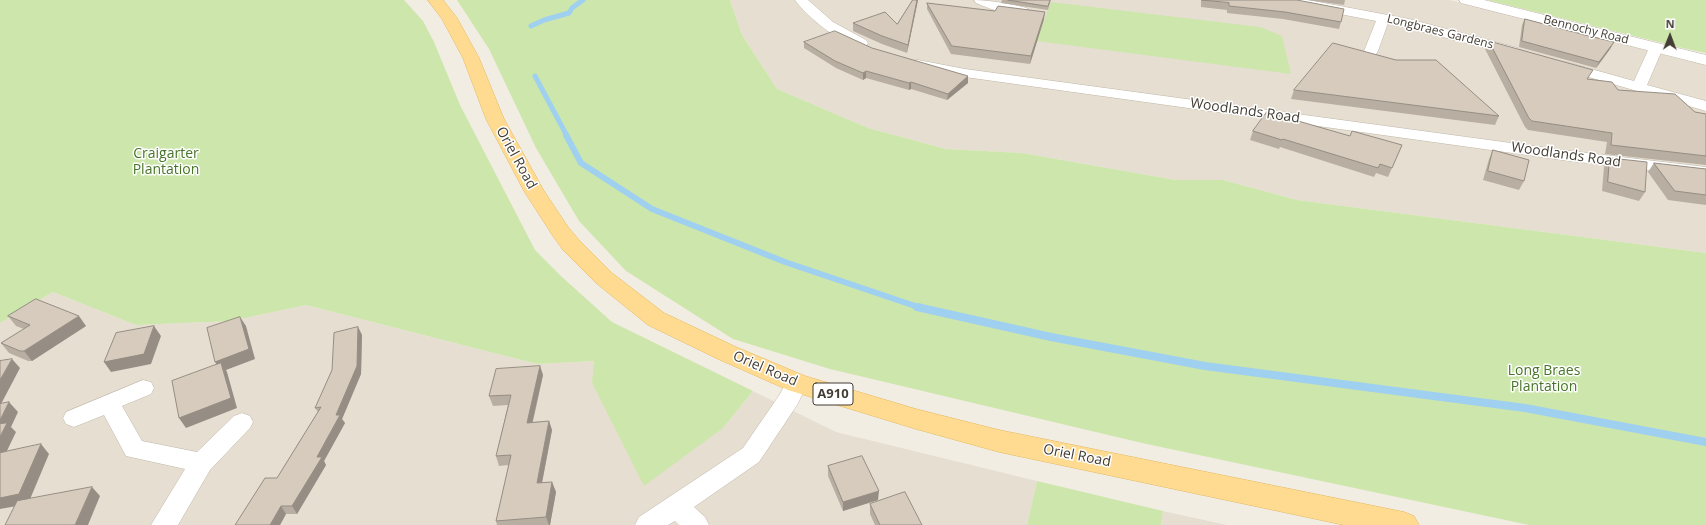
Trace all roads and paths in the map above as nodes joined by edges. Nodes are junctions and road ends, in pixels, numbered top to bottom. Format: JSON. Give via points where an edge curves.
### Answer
{"nodes":[{"id":1,"x":435,"y":0,"type":"edge"},
{"id":2,"x":801,"y":0,"type":"edge"},
{"id":3,"x":980,"y":0,"type":"edge"},
{"id":4,"x":1288,"y":0,"type":"edge"},
{"id":5,"x":1466,"y":0,"type":"edge"},
{"id":6,"x":1037,"y":13,"type":"edge"},
{"id":7,"x":1383,"y":18,"type":"junction"},
{"id":8,"x":871,"y":48,"type":"edge"},
{"id":9,"x":1656,"y":48,"type":"junction"},
{"id":10,"x":1371,"y":51,"type":"dead end"},
{"id":11,"x":1528,"y":55,"type":"edge"},
{"id":12,"x":901,"y":58,"type":"edge"},
{"id":13,"x":1706,"y":60,"type":"edge"},
{"id":14,"x":1550,"y":62,"type":"edge"},
{"id":15,"x":1640,"y":87,"type":"junction"},
{"id":16,"x":1706,"y":106,"type":"edge"},
{"id":17,"x":1706,"y":172,"type":"edge"},
{"id":18,"x":797,"y":383,"type":"junction"},
{"id":19,"x":143,"y":388,"type":"dead end"},
{"id":20,"x":109,"y":403,"type":"junction"},
{"id":21,"x":74,"y":418,"type":"dead end"},
{"id":22,"x":242,"y":422,"type":"dead end"},
{"id":23,"x":202,"y":463,"type":"junction"},
{"id":24,"x":676,"y":506,"type":"junction"},
{"id":25,"x":164,"y":525,"type":"edge"},
{"id":26,"x":648,"y":525,"type":"edge"},
{"id":27,"x":696,"y":525,"type":"edge"},
{"id":28,"x":1404,"y":525,"type":"edge"}],
"edges":[{"from":1,"to":18,"type":"main road","name":"Oriel Road","number":"A910","via":[[471,58],[495,119],[534,192],[571,245],[604,278],[656,319]]},
{"from":2,"to":8,"type":"street","via":[[819,19],[839,33]]},
{"from":3,"to":6,"type":"street","via":[[994,7]]},
{"from":4,"to":7,"type":"street","name":"Longbraes Gardens"},
{"from":5,"to":9,"type":"street","name":"Bennochy Road"},
{"from":7,"to":10,"type":"street"},
{"from":7,"to":11,"type":"street","name":"Longbraes Gardens"},
{"from":9,"to":13,"type":"street","name":"Bennochy Road"},
{"from":9,"to":15,"type":"street"},
{"from":12,"to":17,"type":"street","name":"Woodlands Road","via":[[916,64],[973,74],[1570,156]]},
{"from":14,"to":15,"type":"street"},
{"from":15,"to":16,"type":"street"},
{"from":18,"to":24,"type":"street","via":[[751,456]]},
{"from":18,"to":28,"type":"main road","name":"Oriel Road","number":"A910","via":[[1000,441]]},
{"from":19,"to":20,"type":"street"},
{"from":20,"to":21,"type":"street"},
{"from":20,"to":23,"type":"street","via":[[134,449]]},
{"from":22,"to":23,"type":"street"},
{"from":23,"to":25,"type":"street"},
{"from":24,"to":26,"type":"street"},
{"from":24,"to":27,"type":"street"}]}
